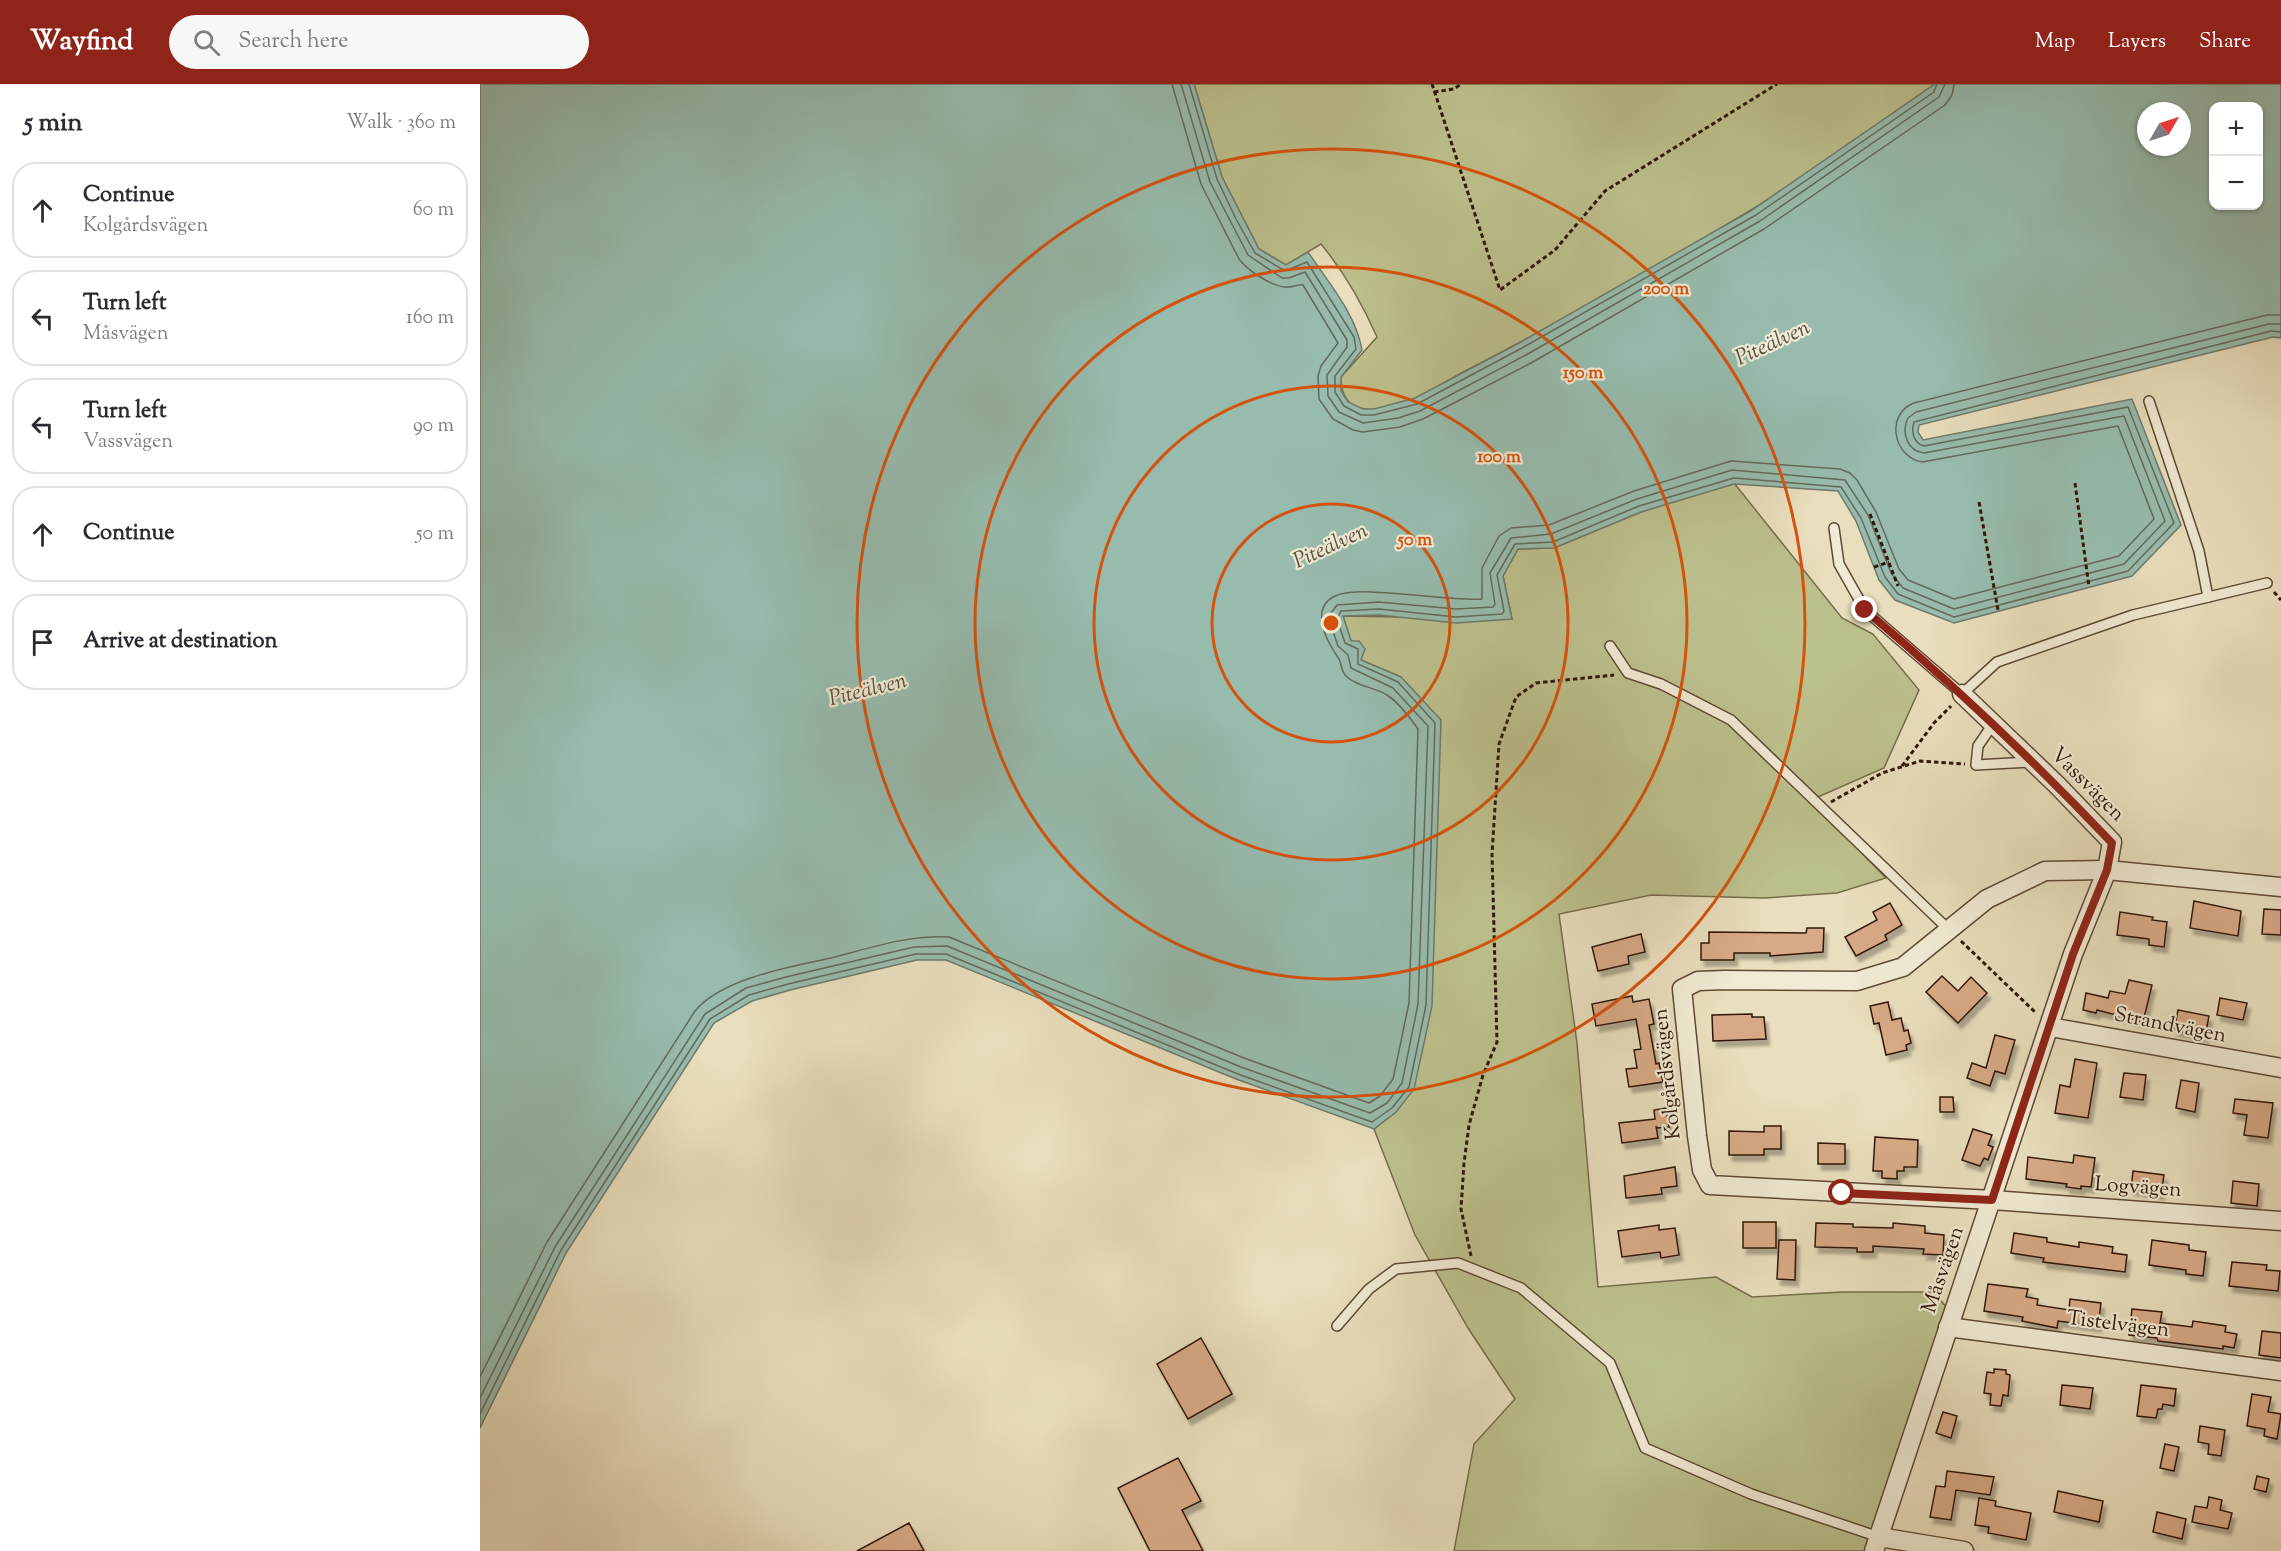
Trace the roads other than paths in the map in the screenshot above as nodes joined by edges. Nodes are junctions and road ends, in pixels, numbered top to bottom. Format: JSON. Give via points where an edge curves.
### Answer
{"nodes":[{"id":1,"x":2149,"y":401,"type":"dead end"},
{"id":2,"x":1834,"y":528,"type":"dead end"},
{"id":3,"x":2267,"y":583,"type":"dead end"},
{"id":4,"x":2208,"y":597,"type":"junction"},
{"id":5,"x":1610,"y":646,"type":"dead end"},
{"id":6,"x":1962,"y":694,"type":"junction"},
{"id":7,"x":1993,"y":724,"type":"junction"},
{"id":8,"x":2033,"y":761,"type":"junction"},
{"id":9,"x":2107,"y":870,"type":"junction"},
{"id":10,"x":2281,"y":887,"type":"edge"},
{"id":11,"x":1948,"y":929,"type":"junction"},
{"id":12,"x":2050,"y":1027,"type":"junction"},
{"id":13,"x":2281,"y":1068,"type":"edge"},
{"id":14,"x":1992,"y":1200,"type":"junction"},
{"id":15,"x":2281,"y":1221,"type":"edge"},
{"id":16,"x":1338,"y":1326,"type":"dead end"},
{"id":17,"x":1948,"y":1327,"type":"junction"},
{"id":18,"x":2281,"y":1371,"type":"edge"},
{"id":19,"x":1877,"y":1544,"type":"edge"},
{"id":20,"x":1964,"y":1551,"type":"edge"}],
"edges":[{"from":1,"to":4,"type":"lane","via":[[2199,552]]},
{"from":2,"to":6,"type":"lane","via":[[1839,564],[1865,610]]},
{"from":3,"to":4,"type":"lane"},
{"from":4,"to":6,"type":"lane","via":[[2133,615],[1997,662]]},
{"from":5,"to":11,"type":"lane","via":[[1628,673],[1661,684],[1731,720]]},
{"from":6,"to":7,"type":"street","name":"Vassvägen"},
{"from":7,"to":8,"type":"street","name":"Vassvägen"},
{"from":7,"to":8,"type":"lane","via":[[1978,746],[1976,765]]},
{"from":8,"to":9,"type":"street","name":"Vassvägen","via":[[2112,843]]},
{"from":9,"to":10,"type":"street"},
{"from":9,"to":11,"type":"street","name":"Kolgårdsvägen","via":[[2045,871],[1987,898]]},
{"from":9,"to":12,"type":"street","name":"Måsvägen","via":[[2073,954]]},
{"from":11,"to":14,"type":"street","name":"Kolgårdsvägen","via":[[1903,968],[1857,981],[1698,981],[1682,989],[1702,1170],[1710,1185]]},
{"from":12,"to":13,"type":"street","name":"Strandvägen"},
{"from":12,"to":14,"type":"street","name":"Måsvägen"},
{"from":14,"to":15,"type":"street","name":"Logvägen"},
{"from":14,"to":17,"type":"street","name":"Måsvägen"},
{"from":16,"to":19,"type":"lane","via":[[1369,1289],[1396,1269],[1458,1263],[1521,1288],[1610,1363],[1646,1448]]},
{"from":17,"to":18,"type":"street","name":"Tistelvägen"},
{"from":17,"to":19,"type":"street","name":"Måsvägen"},
{"from":19,"to":20,"type":"street"}]}
